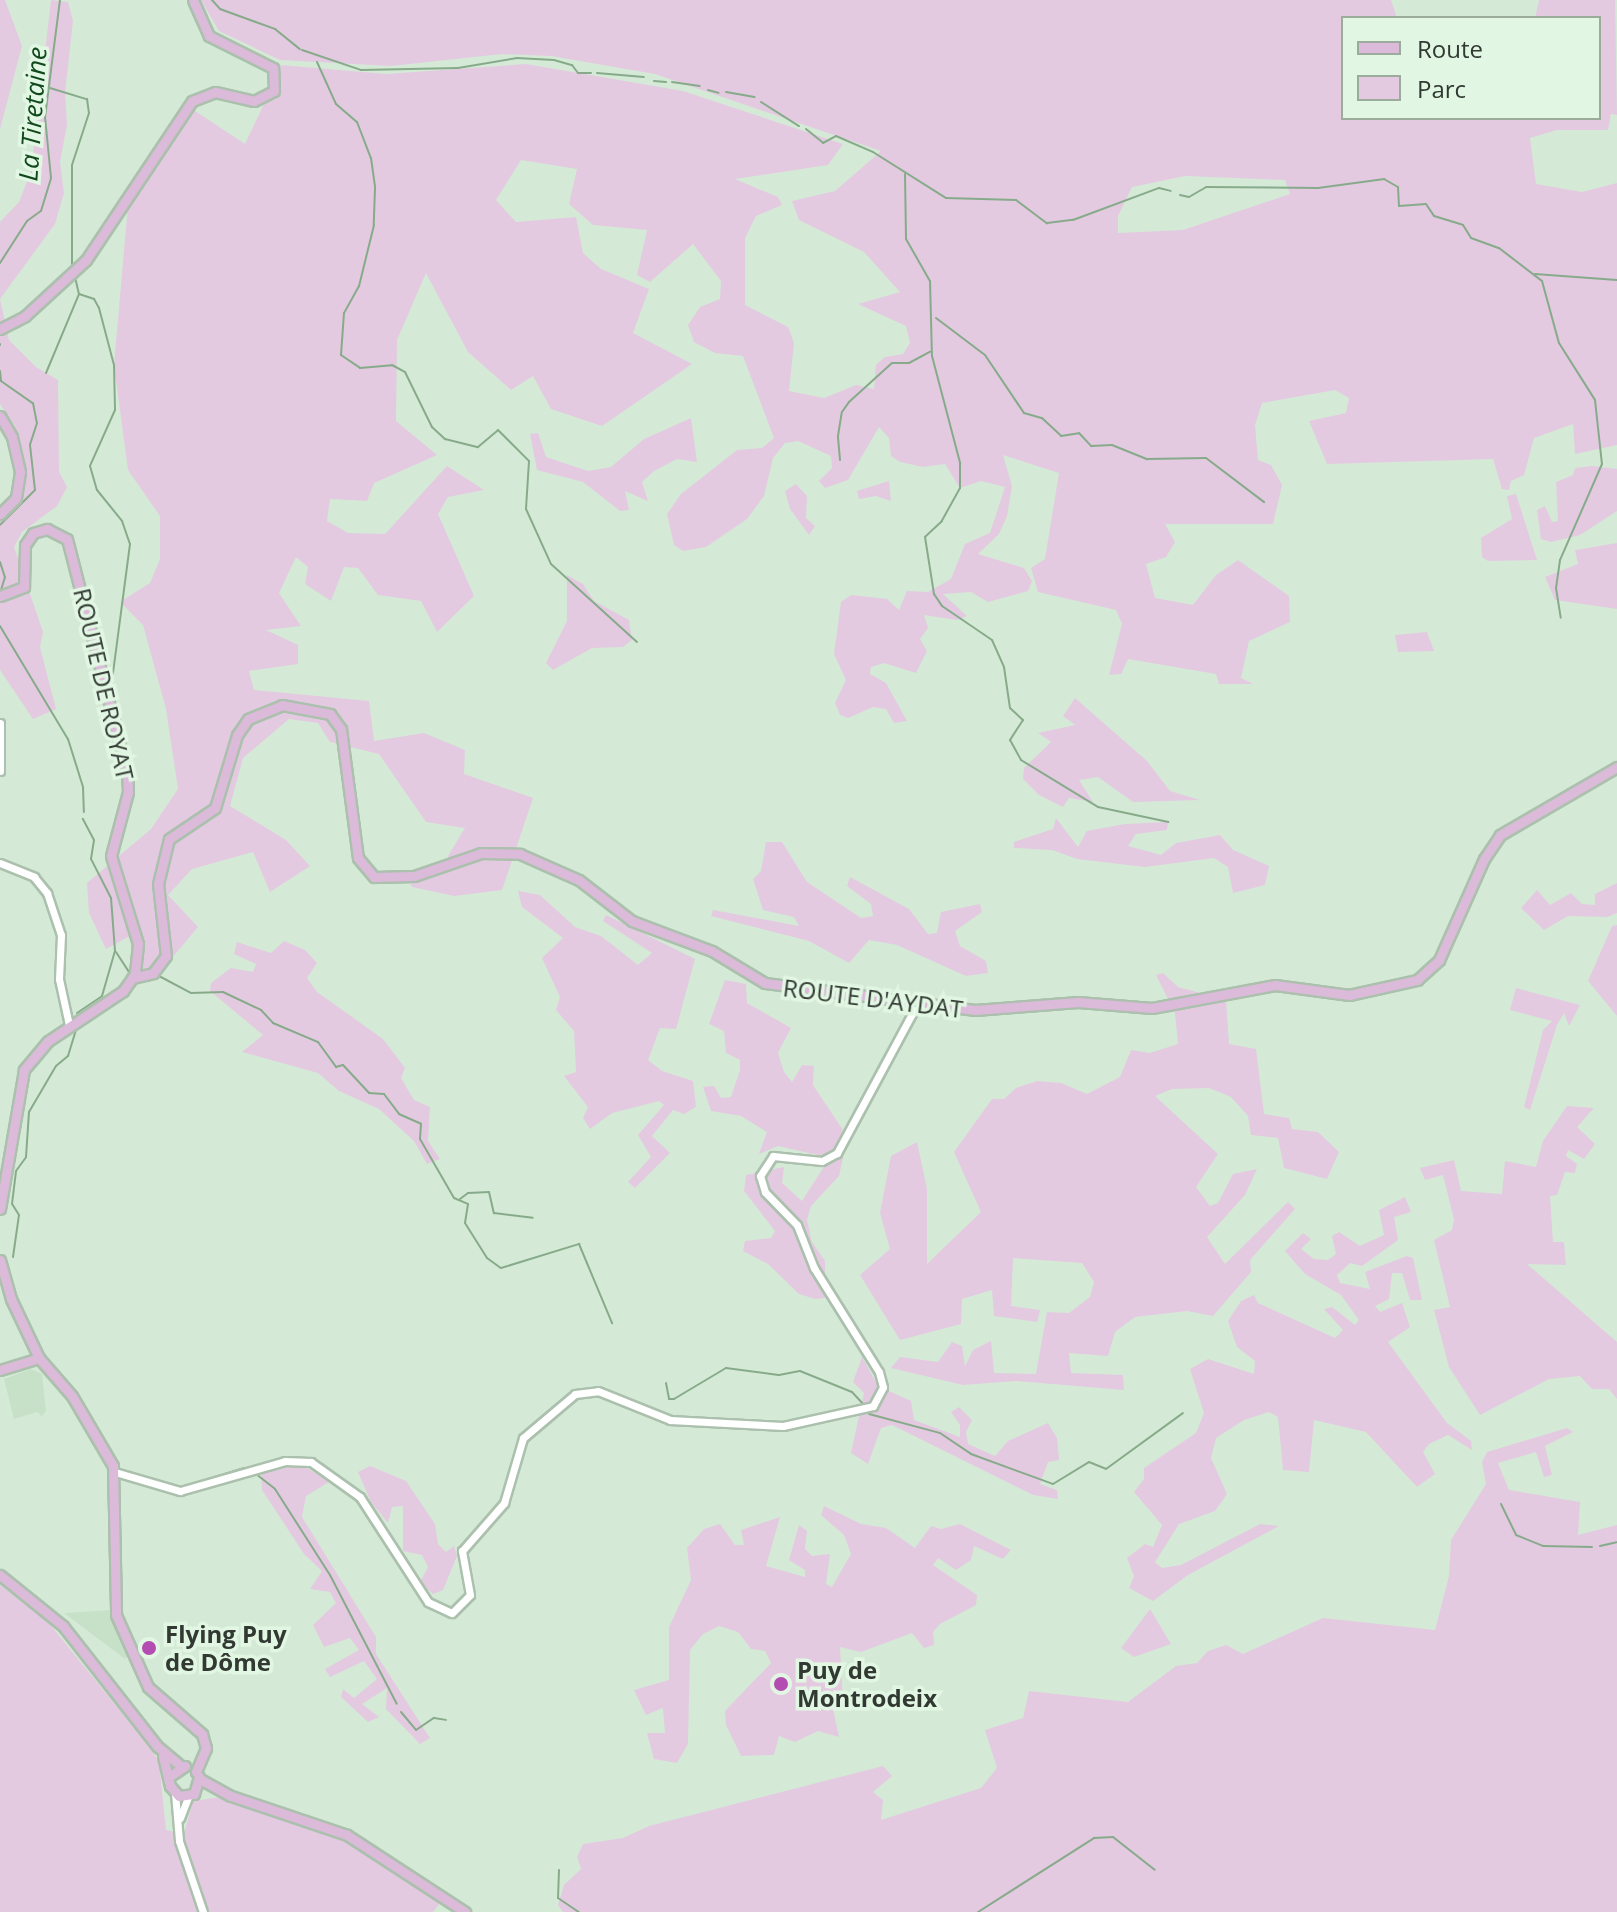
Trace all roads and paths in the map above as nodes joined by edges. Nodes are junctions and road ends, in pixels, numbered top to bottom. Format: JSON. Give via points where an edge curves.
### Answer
{"nodes":[{"id":1,"x":193,"y":0,"type":"edge"},
{"id":2,"x":0,"y":329,"type":"edge"},
{"id":3,"x":0,"y":416,"type":"edge"},
{"id":4,"x":0,"y":514,"type":"edge"},
{"id":5,"x":2,"y":596,"type":"edge"},
{"id":6,"x":0,"y":723,"type":"edge"},
{"id":7,"x":1617,"y":767,"type":"edge"},
{"id":8,"x":0,"y":771,"type":"edge"},
{"id":9,"x":0,"y":863,"type":"edge"},
{"id":10,"x":132,"y":978,"type":"junction"},
{"id":11,"x":919,"y":1001,"type":"junction"},
{"id":12,"x":69,"y":1025,"type":"junction"},
{"id":13,"x":0,"y":1209,"type":"edge"},
{"id":14,"x":0,"y":1260,"type":"edge"},
{"id":15,"x":39,"y":1358,"type":"junction"},
{"id":16,"x":0,"y":1370,"type":"edge"},
{"id":17,"x":115,"y":1472,"type":"junction"},
{"id":18,"x":0,"y":1575,"type":"edge"},
{"id":19,"x":157,"y":1746,"type":"junction"},
{"id":20,"x":192,"y":1771,"type":"junction"},
{"id":21,"x":170,"y":1776,"type":"junction"},
{"id":22,"x":175,"y":1793,"type":"junction"},
{"id":23,"x":191,"y":1795,"type":"junction"},
{"id":24,"x":231,"y":1796,"type":"junction"},
{"id":25,"x":178,"y":1828,"type":"junction"},
{"id":26,"x":203,"y":1912,"type":"edge"},
{"id":27,"x":465,"y":1912,"type":"edge"}],
"edges":[{"from":1,"to":2,"type":"main road","via":[[209,36],[273,68],[274,91],[254,101],[215,92],[192,101],[86,260],[25,316]]},
{"from":3,"to":4,"type":"main road","via":[[12,437],[20,472],[16,498]]},
{"from":5,"to":10,"type":"main road","name":"ROUTE DE ROYAT","via":[[24,587],[28,578],[27,538],[47,529],[67,539],[127,772],[128,792],[111,856],[138,944]]},
{"from":6,"to":8,"type":"street"},
{"from":7,"to":11,"type":"main road","name":"ROUTE D'AYDAT","via":[[1500,835],[1433,969],[1417,980],[1361,994],[1275,985],[1135,1008],[1078,1002],[975,1010]]},
{"from":9,"to":12,"type":"street","via":[[34,877],[47,893],[61,935],[59,979]]},
{"from":10,"to":11,"type":"main road","name":"ROUTE D'AYDAT","via":[[153,973],[166,956],[158,884],[169,839],[215,808],[237,735],[248,719],[292,704],[330,714],[341,729],[358,858],[374,877],[414,876],[481,853],[520,854],[579,880],[632,921],[712,951],[765,983]]},
{"from":10,"to":12,"type":"main road","via":[[123,991]]},
{"from":11,"to":17,"type":"street","via":[[837,1153],[822,1161],[773,1156],[760,1176],[765,1192],[797,1225],[814,1268],[879,1372],[883,1387],[878,1401],[854,1414],[792,1427],[670,1420],[589,1391],[571,1396],[523,1438],[498,1514],[462,1551],[468,1601],[445,1613],[428,1602],[360,1497],[311,1462],[285,1461],[180,1491]]},
{"from":12,"to":13,"type":"main road","via":[[31,1058],[19,1083]]},
{"from":14,"to":15,"type":"main road","via":[[11,1299]]},
{"from":15,"to":16,"type":"main road"},
{"from":15,"to":17,"type":"main road","via":[[72,1396]]},
{"from":17,"to":20,"type":"main road","via":[[116,1615],[145,1683],[202,1734],[205,1753]]},
{"from":18,"to":19,"type":"main road","via":[[63,1626]]},
{"from":19,"to":20,"type":"main road"},
{"from":19,"to":21,"type":"main road"},
{"from":20,"to":21,"type":"main road"},
{"from":20,"to":23,"type":"main road"},
{"from":20,"to":24,"type":"main road"},
{"from":21,"to":22,"type":"main road"},
{"from":22,"to":23,"type":"main road"},
{"from":22,"to":25,"type":"street"},
{"from":23,"to":24,"type":"main road"},
{"from":23,"to":25,"type":"street"},
{"from":24,"to":27,"type":"main road","via":[[347,1835]]},
{"from":25,"to":26,"type":"street"}]}
